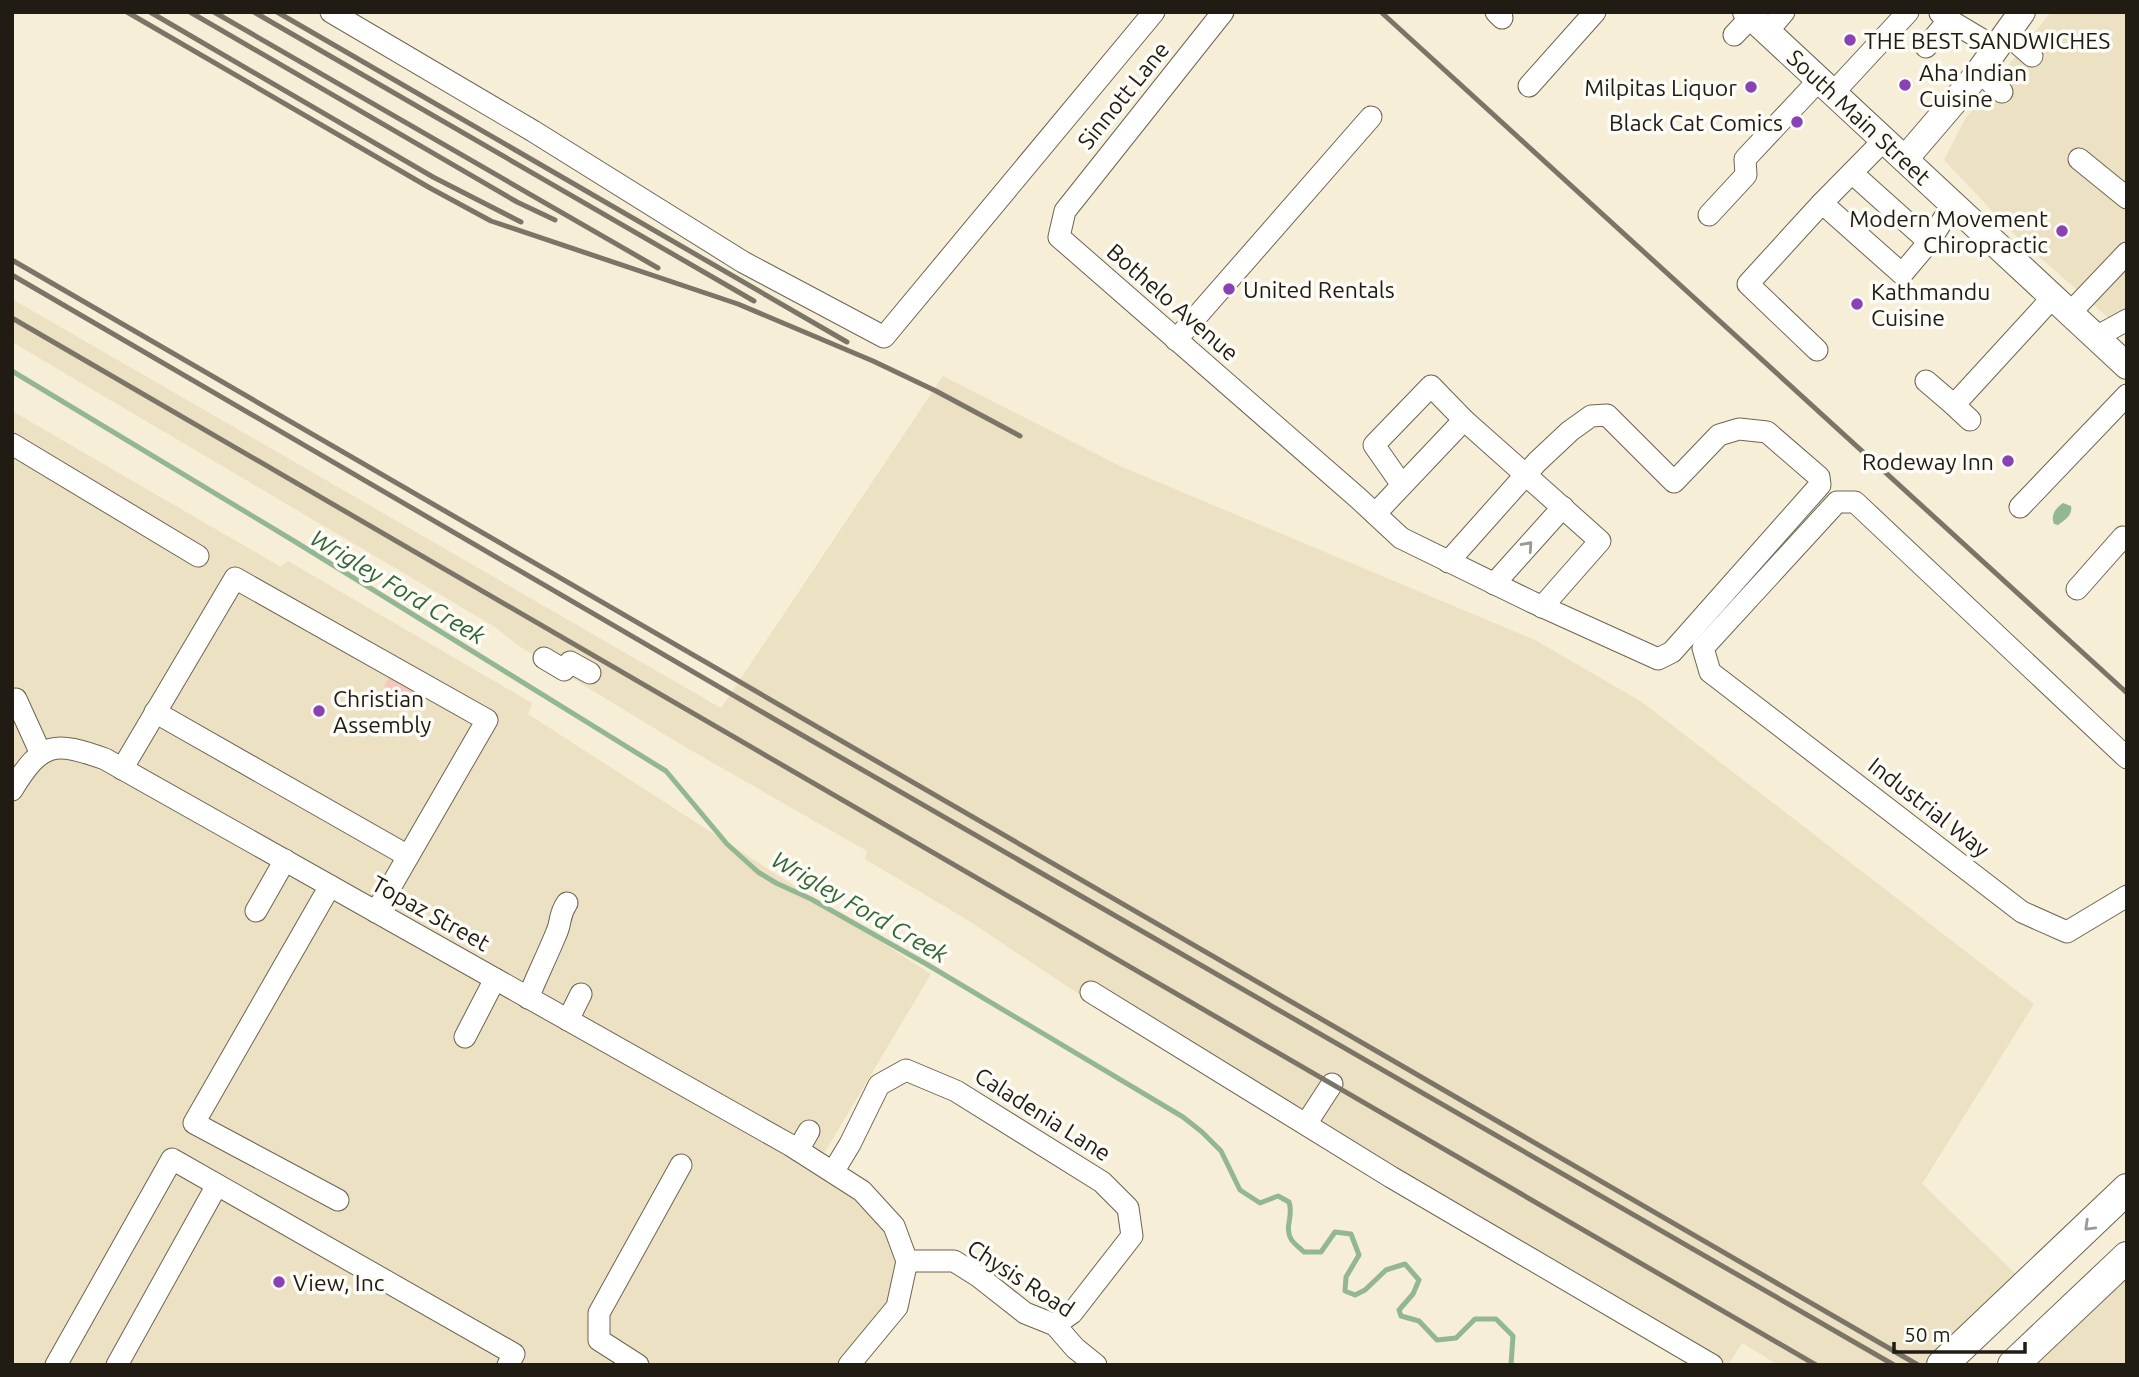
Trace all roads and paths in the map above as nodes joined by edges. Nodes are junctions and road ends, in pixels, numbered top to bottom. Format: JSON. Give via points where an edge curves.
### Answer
{"nodes":[{"id":1,"x":331,"y":12,"type":"edge"},
{"id":2,"x":1154,"y":12,"type":"edge"},
{"id":3,"x":1223,"y":12,"type":"edge"},
{"id":4,"x":1579,"y":12,"type":"edge"},
{"id":5,"x":1595,"y":12,"type":"edge"},
{"id":6,"x":1908,"y":12,"type":"edge"},
{"id":7,"x":2022,"y":12,"type":"edge"},
{"id":8,"x":1944,"y":16,"type":"edge"},
{"id":9,"x":1756,"y":22,"type":"edge"},
{"id":10,"x":2002,"y":41,"type":"junction"},
{"id":11,"x":1926,"y":47,"type":"dead end"},
{"id":12,"x":2032,"y":56,"type":"dead end"},
{"id":13,"x":1979,"y":72,"type":"junction"},
{"id":14,"x":1826,"y":86,"type":"junction"},
{"id":15,"x":2002,"y":92,"type":"dead end"},
{"id":16,"x":1371,"y":117,"type":"dead end"},
{"id":17,"x":1884,"y":139,"type":"junction"},
{"id":18,"x":1905,"y":159,"type":"junction"},
{"id":19,"x":2079,"y":159,"type":"dead end"},
{"id":20,"x":1852,"y":173,"type":"junction"},
{"id":21,"x":2127,"y":198,"type":"edge"},
{"id":22,"x":1822,"y":203,"type":"junction"},
{"id":23,"x":1953,"y":204,"type":"junction"},
{"id":24,"x":1065,"y":211,"type":"joint"},
{"id":25,"x":1709,"y":215,"type":"dead end"},
{"id":26,"x":1929,"y":242,"type":"junction"},
{"id":27,"x":2127,"y":253,"type":"edge"},
{"id":28,"x":2062,"y":305,"type":"junction"},
{"id":29,"x":2127,"y":320,"type":"edge"},
{"id":30,"x":2096,"y":337,"type":"junction"},
{"id":31,"x":1176,"y":340,"type":"junction"},
{"id":32,"x":1816,"y":350,"type":"dead end"},
{"id":33,"x":2127,"y":366,"type":"edge"},
{"id":34,"x":1926,"y":380,"type":"dead end"},
{"id":35,"x":2127,"y":395,"type":"edge"},
{"id":36,"x":1954,"y":405,"type":"junction"},
{"id":37,"x":1464,"y":420,"type":"junction"},
{"id":38,"x":1970,"y":420,"type":"dead end"},
{"id":39,"x":12,"y":444,"type":"edge"},
{"id":40,"x":1527,"y":475,"type":"junction"},
{"id":41,"x":1402,"y":485,"type":"junction"},
{"id":42,"x":1563,"y":507,"type":"junction"},
{"id":43,"x":2020,"y":507,"type":"dead end"},
{"id":44,"x":1375,"y":514,"type":"junction"},
{"id":45,"x":2127,"y":541,"type":"edge"},
{"id":46,"x":198,"y":556,"type":"dead end"},
{"id":47,"x":1448,"y":562,"type":"junction"},
{"id":48,"x":1494,"y":584,"type":"junction"},
{"id":49,"x":2077,"y":589,"type":"dead end"},
{"id":50,"x":1542,"y":607,"type":"junction"},
{"id":51,"x":544,"y":658,"type":"dead end"},
{"id":52,"x":590,"y":673,"type":"dead end"},
{"id":53,"x":16,"y":699,"type":"dead end"},
{"id":54,"x":153,"y":702,"type":"junction"},
{"id":55,"x":41,"y":754,"type":"junction"},
{"id":56,"x":2127,"y":758,"type":"edge"},
{"id":57,"x":18,"y":767,"type":"edge"},
{"id":58,"x":122,"y":769,"type":"junction"},
{"id":59,"x":12,"y":790,"type":"edge"},
{"id":60,"x":408,"y":856,"type":"junction"},
{"id":61,"x":285,"y":860,"type":"junction"},
{"id":62,"x":330,"y":886,"type":"junction"},
{"id":63,"x":2127,"y":896,"type":"edge"},
{"id":64,"x":567,"y":903,"type":"dead end"},
{"id":65,"x":256,"y":911,"type":"dead end"},
{"id":66,"x":376,"y":912,"type":"junction"},
{"id":67,"x":495,"y":979,"type":"junction"},
{"id":68,"x":1091,"y":992,"type":"dead end"},
{"id":69,"x":581,"y":994,"type":"dead end"},
{"id":70,"x":528,"y":998,"type":"junction"},
{"id":71,"x":568,"y":1020,"type":"junction"},
{"id":72,"x":465,"y":1037,"type":"dead end"},
{"id":73,"x":1332,"y":1084,"type":"dead end"},
{"id":74,"x":1306,"y":1124,"type":"junction"},
{"id":75,"x":809,"y":1131,"type":"dead end"},
{"id":76,"x":794,"y":1147,"type":"junction"},
{"id":77,"x":681,"y":1165,"type":"dead end"},
{"id":78,"x":833,"y":1172,"type":"junction"},
{"id":79,"x":217,"y":1185,"type":"junction"},
{"id":80,"x":2127,"y":1189,"type":"edge"},
{"id":81,"x":338,"y":1200,"type":"dead end"},
{"id":82,"x":2127,"y":1257,"type":"edge"},
{"id":83,"x":907,"y":1261,"type":"junction"},
{"id":84,"x":1055,"y":1325,"type":"junction"},
{"id":85,"x":56,"y":1365,"type":"edge"},
{"id":86,"x":117,"y":1365,"type":"edge"},
{"id":87,"x":508,"y":1365,"type":"edge"},
{"id":88,"x":638,"y":1365,"type":"edge"},
{"id":89,"x":849,"y":1365,"type":"edge"},
{"id":90,"x":1096,"y":1365,"type":"edge"},
{"id":91,"x":1712,"y":1365,"type":"edge"},
{"id":92,"x":1942,"y":1365,"type":"edge"},
{"id":93,"x":2013,"y":1365,"type":"edge"}],
"edges":[{"from":1,"to":2,"type":"street","via":[[743,262],[884,337]]},
{"from":3,"to":24,"type":"street","name":"Sinnott Lane"},
{"from":4,"to":5,"type":"street","via":[[1525,79]]},
{"from":6,"to":14,"type":"street"},
{"from":7,"to":10,"type":"main road"},
{"from":8,"to":10,"type":"street"},
{"from":8,"to":11,"type":"street"},
{"from":9,"to":14,"type":"main road","name":"South Main Street"},
{"from":10,"to":12,"type":"street"},
{"from":10,"to":13,"type":"main road"},
{"from":13,"to":15,"type":"street"},
{"from":13,"to":18,"type":"main road"},
{"from":14,"to":17,"type":"main road","name":"South Main Street"},
{"from":14,"to":25,"type":"street","via":[[1745,159],[1746,175]]},
{"from":16,"to":31,"type":"street"},
{"from":17,"to":18,"type":"main road","name":"South Main Street"},
{"from":17,"to":20,"type":"street"},
{"from":18,"to":23,"type":"main road","name":"South Main Street"},
{"from":19,"to":21,"type":"street"},
{"from":20,"to":22,"type":"street"},
{"from":20,"to":26,"type":"street"},
{"from":22,"to":26,"type":"street","via":[[1902,274]]},
{"from":22,"to":32,"type":"street","via":[[1748,284]]},
{"from":23,"to":26,"type":"street"},
{"from":23,"to":28,"type":"main road","name":"South Main Street"},
{"from":24,"to":31,"type":"street","name":"Bothelo Avenue","via":[[1059,237]]},
{"from":27,"to":28,"type":"street"},
{"from":28,"to":30,"type":"main road","name":"South Main Street"},
{"from":28,"to":36,"type":"street"},
{"from":29,"to":30,"type":"street"},
{"from":30,"to":33,"type":"main road","name":"South Main Street"},
{"from":31,"to":44,"type":"street","name":"Bothelo Avenue"},
{"from":34,"to":36,"type":"street"},
{"from":35,"to":43,"type":"street"},
{"from":36,"to":38,"type":"street"},
{"from":37,"to":40,"type":"street"},
{"from":37,"to":41,"type":"street"},
{"from":37,"to":41,"type":"street","via":[[1431,386],[1374,445]]},
{"from":39,"to":46,"type":"street"},
{"from":40,"to":42,"type":"street"},
{"from":40,"to":47,"type":"street"},
{"from":40,"to":50,"type":"street","name":"Bothelo Avenue","via":[[1570,431],[1591,416],[1607,415],[1674,482],[1719,435],[1739,429],[1767,432],[1819,477],[1820,485],[1672,652],[1658,659]]},
{"from":41,"to":44,"type":"street"},
{"from":48,"to":42,"type":"street","one_way":true},
{"from":42,"to":50,"type":"street","via":[[1600,541]]},
{"from":44,"to":47,"type":"street","name":"Bothelo Avenue","via":[[1401,538]]},
{"from":45,"to":49,"type":"street","via":[[2123,537]]},
{"from":47,"to":48,"type":"street","name":"Bothelo Avenue"},
{"from":48,"to":50,"type":"street","name":"Bothelo Avenue"},
{"from":51,"to":52,"type":"street","via":[[564,670],[570,662]]},
{"from":53,"to":55,"type":"street"},
{"from":54,"to":58,"type":"street"},
{"from":54,"to":60,"type":"street"},
{"from":54,"to":60,"type":"street","via":[[235,578],[487,720]]},
{"from":55,"to":57,"type":"street"},
{"from":55,"to":58,"type":"street","name":"Topaz Street","via":[[57,747],[76,749]]},
{"from":56,"to":63,"type":"street","name":"Industrial Way","via":[[1855,502],[1838,502],[1703,648],[1710,672],[2022,912],[2067,932]]},
{"from":57,"to":59,"type":"street"},
{"from":58,"to":61,"type":"street","name":"Topaz Street"},
{"from":60,"to":66,"type":"street"},
{"from":61,"to":62,"type":"street","name":"Topaz Street"},
{"from":61,"to":65,"type":"street"},
{"from":62,"to":66,"type":"street","name":"Topaz Street"},
{"from":62,"to":81,"type":"street","via":[[194,1123]]},
{"from":64,"to":70,"type":"street"},
{"from":66,"to":67,"type":"street","name":"Topaz Street"},
{"from":67,"to":70,"type":"street","name":"Topaz Street"},
{"from":67,"to":72,"type":"street"},
{"from":68,"to":74,"type":"street"},
{"from":69,"to":71,"type":"street"},
{"from":70,"to":71,"type":"street","name":"Topaz Street"},
{"from":71,"to":76,"type":"street","name":"Topaz Street"},
{"from":73,"to":74,"type":"street"},
{"from":74,"to":91,"type":"street"},
{"from":75,"to":76,"type":"street"},
{"from":76,"to":78,"type":"street","name":"Topaz Street"},
{"from":77,"to":88,"type":"street","via":[[600,1313],[599,1340]]},
{"from":78,"to":83,"type":"street","name":"Topaz Street","via":[[862,1191],[894,1226]]},
{"from":78,"to":84,"type":"street","name":"Caladenia Lane","via":[[879,1085],[906,1070],[956,1091],[1102,1182],[1128,1208],[1132,1236],[1072,1313]]},
{"from":79,"to":85,"type":"street","via":[[173,1159]]},
{"from":79,"to":86,"type":"street"},
{"from":79,"to":87,"type":"street","via":[[514,1354]]},
{"from":80,"to":92,"type":"highway","one_way":true},
{"from":82,"to":93,"type":"highway"},
{"from":83,"to":84,"type":"street","name":"Chysis Road","via":[[954,1261],[1025,1313]]},
{"from":83,"to":89,"type":"street","via":[[897,1307]]},
{"from":84,"to":90,"type":"street","name":"Chysis Road"}]}
